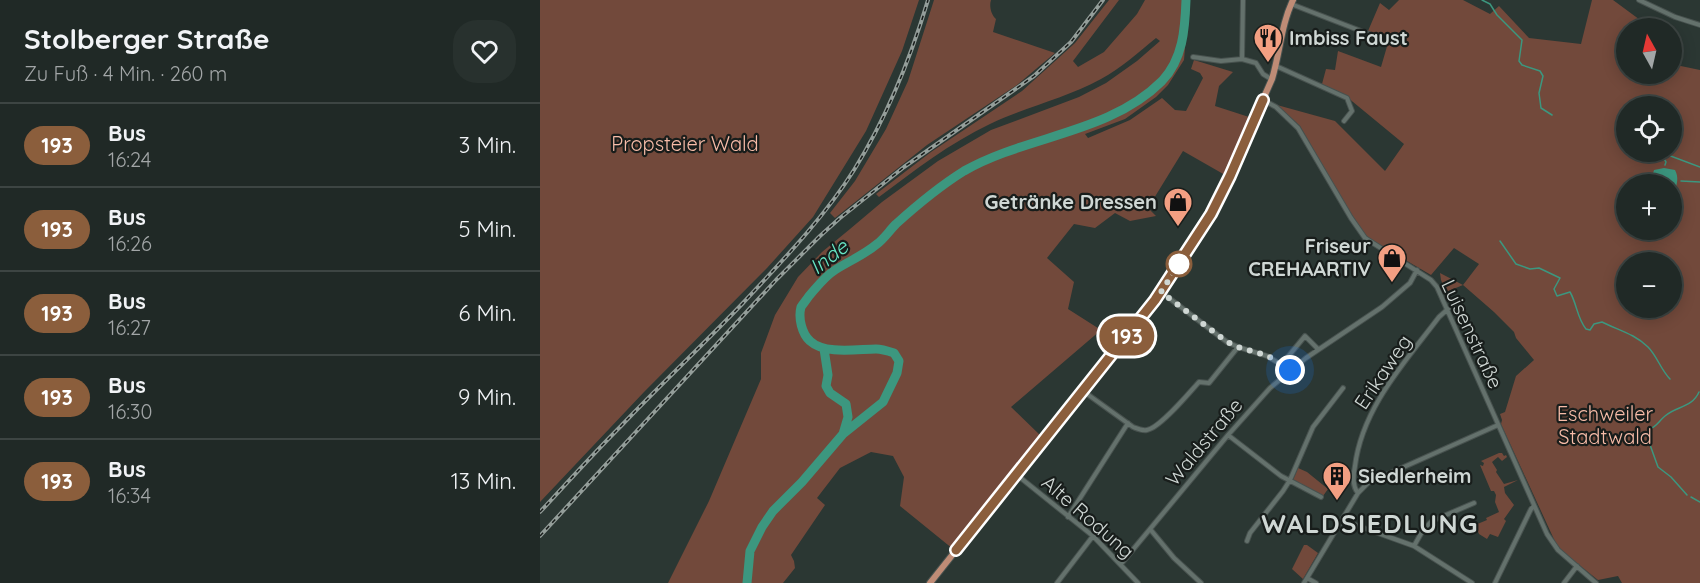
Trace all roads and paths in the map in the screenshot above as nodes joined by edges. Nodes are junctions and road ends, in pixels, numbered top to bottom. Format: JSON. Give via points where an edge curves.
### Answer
{"nodes":[{"id":1,"x":1244,"y":0,"type":"edge"},
{"id":2,"x":1639,"y":0,"type":"edge"},
{"id":3,"x":1292,"y":2,"type":"edge"},
{"id":4,"x":1700,"y":25,"type":"edge"},
{"id":5,"x":1379,"y":38,"type":"dead end"},
{"id":6,"x":1193,"y":57,"type":"dead end"},
{"id":7,"x":1242,"y":59,"type":"junction"},
{"id":8,"x":1276,"y":66,"type":"junction"},
{"id":9,"x":1272,"y":79,"type":"junction"},
{"id":10,"x":1263,"y":100,"type":"junction"},
{"id":11,"x":1344,"y":121,"type":"dead end"},
{"id":12,"x":1418,"y":270,"type":"junction"},
{"id":13,"x":1161,"y":292,"type":"junction"},
{"id":14,"x":1448,"y":309,"type":"junction"},
{"id":15,"x":1238,"y":347,"type":"junction"},
{"id":16,"x":1318,"y":349,"type":"junction"},
{"id":17,"x":1282,"y":364,"type":"junction"},
{"id":18,"x":1290,"y":370,"type":"junction"},
{"id":19,"x":1343,"y":388,"type":"dead end"},
{"id":20,"x":1083,"y":391,"type":"junction"},
{"id":21,"x":1128,"y":423,"type":"junction"},
{"id":22,"x":1498,"y":425,"type":"junction"},
{"id":23,"x":1228,"y":435,"type":"junction"},
{"id":24,"x":1017,"y":475,"type":"junction"},
{"id":25,"x":1290,"y":480,"type":"junction"},
{"id":26,"x":1358,"y":493,"type":"junction"},
{"id":27,"x":1321,"y":497,"type":"dead end"},
{"id":28,"x":1474,"y":503,"type":"dead end"},
{"id":29,"x":1534,"y":506,"type":"junction"},
{"id":30,"x":1068,"y":517,"type":"junction"},
{"id":31,"x":1342,"y":520,"type":"junction"},
{"id":32,"x":1150,"y":529,"type":"junction"},
{"id":33,"x":1093,"y":536,"type":"junction"},
{"id":34,"x":1247,"y":541,"type":"dead end"},
{"id":35,"x":1414,"y":546,"type":"junction"},
{"id":36,"x":1121,"y":564,"type":"junction"},
{"id":37,"x":1577,"y":566,"type":"junction"},
{"id":38,"x":1307,"y":578,"type":"junction"},
{"id":39,"x":930,"y":583,"type":"edge"},
{"id":40,"x":1057,"y":583,"type":"edge"},
{"id":41,"x":1138,"y":583,"type":"edge"},
{"id":42,"x":1201,"y":583,"type":"edge"},
{"id":43,"x":1304,"y":583,"type":"edge"},
{"id":44,"x":1316,"y":583,"type":"edge"},
{"id":45,"x":1472,"y":583,"type":"edge"},
{"id":46,"x":1495,"y":583,"type":"edge"},
{"id":47,"x":1564,"y":583,"type":"edge"},
{"id":48,"x":1596,"y":583,"type":"edge"}],
"edges":[{"from":1,"to":7,"type":"street"},
{"from":2,"to":4,"type":"street"},
{"from":3,"to":5,"type":"street"},
{"from":3,"to":8,"type":"main road"},
{"from":6,"to":7,"type":"street"},
{"from":7,"to":9,"type":"street","via":[[1256,63]]},
{"from":8,"to":9,"type":"main road"},
{"from":8,"to":11,"type":"street","via":[[1347,98],[1352,111]]},
{"from":9,"to":10,"type":"main road"},
{"from":10,"to":12,"type":"street","name":"Luisenstraße","via":[[1298,128],[1365,238]]},
{"from":10,"to":13,"type":"main road","via":[[1211,214]]},
{"from":12,"to":14,"type":"street","name":"Luisenstraße","via":[[1431,280]]},
{"from":12,"to":16,"type":"street","name":"Waldstraße","via":[[1410,283],[1382,307]]},
{"from":13,"to":15,"type":"street"},
{"from":13,"to":20,"type":"main road"},
{"from":14,"to":22,"type":"street","name":"Luisenstraße"},
{"from":14,"to":26,"type":"street","name":"Erikaweg","via":[[1392,380],[1370,416],[1355,460],[1354,489]]},
{"from":15,"to":17,"type":"street"},
{"from":15,"to":21,"type":"street","via":[[1209,383],[1199,382],[1154,428],[1141,430]]},
{"from":16,"to":17,"type":"street","via":[[1305,336]]},
{"from":16,"to":18,"type":"street","name":"Waldstraße"},
{"from":17,"to":18,"type":"street"},
{"from":18,"to":23,"type":"street","name":"Waldstraße"},
{"from":19,"to":25,"type":"street","via":[[1313,427]]},
{"from":20,"to":21,"type":"street"},
{"from":20,"to":24,"type":"main road"},
{"from":21,"to":30,"type":"street"},
{"from":22,"to":26,"type":"street","via":[[1368,483]]},
{"from":22,"to":29,"type":"street","name":"Luisenstraße"},
{"from":23,"to":25,"type":"street"},
{"from":23,"to":32,"type":"street","name":"Waldstraße"},
{"from":24,"to":30,"type":"street","name":"Alte Rodung"},
{"from":24,"to":39,"type":"main road"},
{"from":25,"to":27,"type":"street"},
{"from":25,"to":34,"type":"street"},
{"from":26,"to":31,"type":"street"},
{"from":28,"to":35,"type":"street","via":[[1432,521]]},
{"from":29,"to":37,"type":"street","name":"Luisenstraße","via":[[1553,544]]},
{"from":29,"to":46,"type":"street"},
{"from":30,"to":33,"type":"street","name":"Alte Rodung"},
{"from":31,"to":35,"type":"street"},
{"from":31,"to":38,"type":"street"},
{"from":32,"to":36,"type":"street","name":"Waldstraße"},
{"from":32,"to":42,"type":"street"},
{"from":33,"to":36,"type":"street","name":"Alte Rodung"},
{"from":33,"to":40,"type":"street"},
{"from":35,"to":45,"type":"street"},
{"from":36,"to":41,"type":"street","name":"Alte Rodung"},
{"from":37,"to":47,"type":"street"},
{"from":37,"to":48,"type":"street","name":"Luisenstraße"},
{"from":38,"to":43,"type":"street"},
{"from":38,"to":44,"type":"street"}]}
